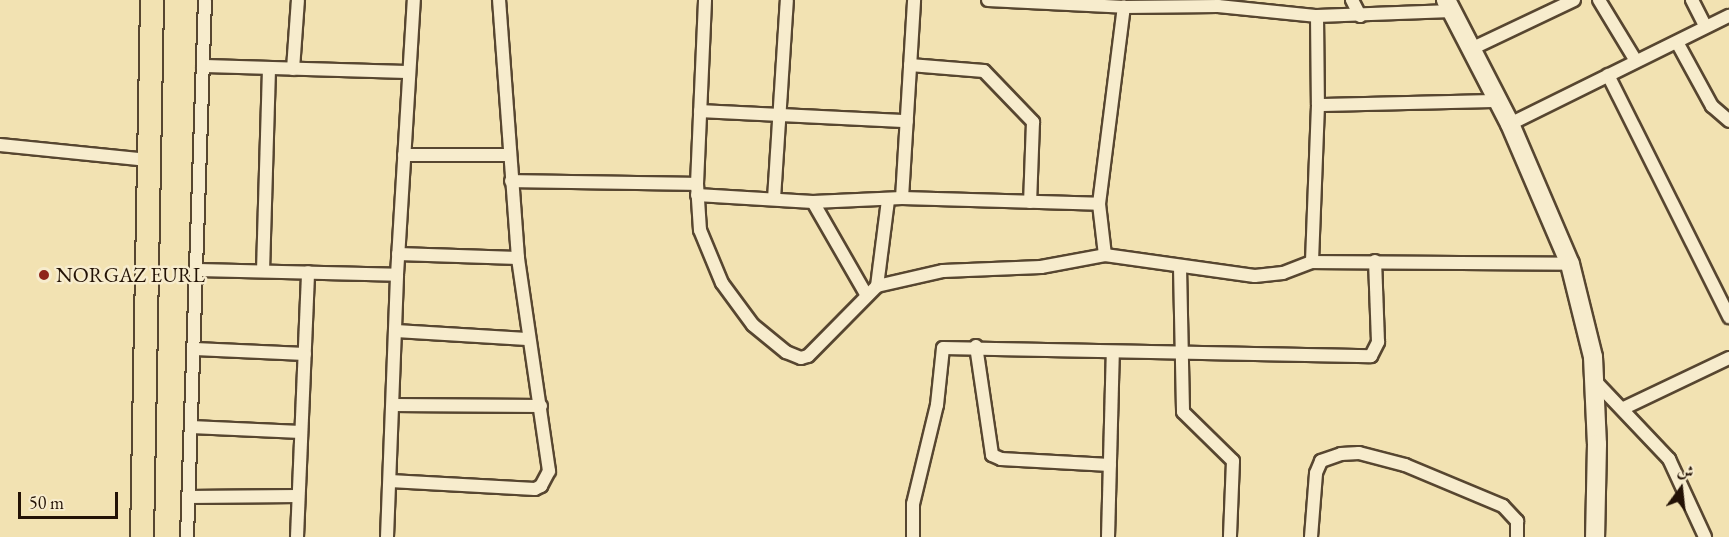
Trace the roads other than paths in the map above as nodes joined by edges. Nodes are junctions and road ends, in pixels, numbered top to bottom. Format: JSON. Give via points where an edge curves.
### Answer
{"nodes":[{"id":1,"x":152,"y":0,"type":"edge"},
{"id":2,"x":205,"y":0,"type":"edge"},
{"id":3,"x":298,"y":0,"type":"edge"},
{"id":4,"x":414,"y":0,"type":"edge"},
{"id":5,"x":499,"y":0,"type":"edge"},
{"id":6,"x":705,"y":0,"type":"edge"},
{"id":7,"x":788,"y":0,"type":"edge"},
{"id":8,"x":914,"y":0,"type":"edge"},
{"id":9,"x":988,"y":0,"type":"edge"},
{"id":10,"x":1017,"y":0,"type":"edge"},
{"id":11,"x":1352,"y":0,"type":"edge"},
{"id":12,"x":1574,"y":0,"type":"edge"},
{"id":13,"x":1599,"y":0,"type":"edge"},
{"id":14,"x":1692,"y":0,"type":"edge"},
{"id":15,"x":1219,"y":3,"type":"edge"},
{"id":16,"x":1124,"y":6,"type":"junction"},
{"id":17,"x":1449,"y":6,"type":"edge"},
{"id":18,"x":1317,"y":16,"type":"junction"},
{"id":19,"x":1360,"y":16,"type":"junction"},
{"id":20,"x":1729,"y":16,"type":"edge"},
{"id":21,"x":1706,"y":27,"type":"junction"},
{"id":22,"x":1678,"y":44,"type":"junction"},
{"id":23,"x":1470,"y":49,"type":"junction"},
{"id":24,"x":1636,"y":61,"type":"junction"},
{"id":25,"x":910,"y":64,"type":"junction"},
{"id":26,"x":203,"y":66,"type":"junction"},
{"id":27,"x":269,"y":68,"type":"junction"},
{"id":28,"x":293,"y":69,"type":"junction"},
{"id":29,"x":408,"y":72,"type":"junction"},
{"id":30,"x":1608,"y":75,"type":"junction"},
{"id":31,"x":1498,"y":101,"type":"junction"},
{"id":32,"x":1318,"y":105,"type":"junction"},
{"id":33,"x":700,"y":111,"type":"junction"},
{"id":34,"x":777,"y":115,"type":"junction"},
{"id":35,"x":907,"y":121,"type":"junction"},
{"id":36,"x":1729,"y":121,"type":"edge"},
{"id":37,"x":1510,"y":124,"type":"junction"},
{"id":38,"x":0,"y":145,"type":"edge"},
{"id":39,"x":404,"y":155,"type":"junction"},
{"id":40,"x":509,"y":155,"type":"junction"},
{"id":41,"x":148,"y":160,"type":"junction"},
{"id":42,"x":511,"y":181,"type":"junction"},
{"id":43,"x":697,"y":189,"type":"junction"},
{"id":44,"x":902,"y":198,"type":"junction"},
{"id":45,"x":774,"y":199,"type":"junction"},
{"id":46,"x":888,"y":200,"type":"junction"},
{"id":47,"x":813,"y":202,"type":"junction"},
{"id":48,"x":1030,"y":202,"type":"junction"},
{"id":49,"x":1099,"y":204,"type":"junction"},
{"id":50,"x":398,"y":254,"type":"junction"},
{"id":51,"x":1105,"y":255,"type":"junction"},
{"id":52,"x":519,"y":258,"type":"junction"},
{"id":53,"x":1375,"y":261,"type":"junction"},
{"id":54,"x":1312,"y":262,"type":"junction"},
{"id":55,"x":1570,"y":264,"type":"junction"},
{"id":56,"x":1180,"y":267,"type":"junction"},
{"id":57,"x":198,"y":270,"type":"junction"},
{"id":58,"x":263,"y":271,"type":"junction"},
{"id":59,"x":308,"y":272,"type":"junction"},
{"id":60,"x":397,"y":275,"type":"junction"},
{"id":61,"x":877,"y":286,"type":"junction"},
{"id":62,"x":867,"y":296,"type":"junction"},
{"id":63,"x":1729,"y":317,"type":"edge"},
{"id":64,"x":396,"y":331,"type":"junction"},
{"id":65,"x":527,"y":339,"type":"junction"},
{"id":66,"x":976,"y":346,"type":"junction"},
{"id":67,"x":195,"y":349,"type":"junction"},
{"id":68,"x":1113,"y":352,"type":"junction"},
{"id":69,"x":305,"y":354,"type":"junction"},
{"id":70,"x":1181,"y":354,"type":"junction"},
{"id":71,"x":1729,"y":358,"type":"edge"},
{"id":72,"x":1595,"y":381,"type":"junction"},
{"id":73,"x":393,"y":405,"type":"junction"},
{"id":74,"x":541,"y":406,"type":"junction"},
{"id":75,"x":1624,"y":408,"type":"junction"},
{"id":76,"x":191,"y":427,"type":"junction"},
{"id":77,"x":301,"y":432,"type":"junction"},
{"id":78,"x":1110,"y":465,"type":"junction"},
{"id":79,"x":390,"y":481,"type":"junction"},
{"id":80,"x":298,"y":496,"type":"junction"},
{"id":81,"x":188,"y":497,"type":"junction"},
{"id":82,"x":142,"y":537,"type":"edge"},
{"id":83,"x":187,"y":537,"type":"edge"},
{"id":84,"x":297,"y":537,"type":"edge"},
{"id":85,"x":387,"y":537,"type":"edge"},
{"id":86,"x":913,"y":537,"type":"edge"},
{"id":87,"x":1108,"y":537,"type":"edge"},
{"id":88,"x":1230,"y":537,"type":"edge"},
{"id":89,"x":1311,"y":537,"type":"edge"},
{"id":90,"x":1517,"y":537,"type":"edge"},
{"id":91,"x":1594,"y":537,"type":"edge"},
{"id":92,"x":1705,"y":537,"type":"edge"}],
"edges":[{"from":1,"to":41,"type":"highway"},
{"from":2,"to":26,"type":"street"},
{"from":3,"to":28,"type":"street"},
{"from":4,"to":29,"type":"street"},
{"from":5,"to":40,"type":"street"},
{"from":6,"to":33,"type":"street"},
{"from":7,"to":34,"type":"street"},
{"from":8,"to":25,"type":"street"},
{"from":9,"to":10,"type":"street"},
{"from":10,"to":16,"type":"street"},
{"from":11,"to":19,"type":"street"},
{"from":12,"to":23,"type":"street"},
{"from":13,"to":24,"type":"street"},
{"from":14,"to":21,"type":"street"},
{"from":15,"to":16,"type":"street"},
{"from":15,"to":18,"type":"street"},
{"from":16,"to":49,"type":"street"},
{"from":17,"to":19,"type":"street"},
{"from":17,"to":23,"type":"street"},
{"from":18,"to":19,"type":"street"},
{"from":18,"to":32,"type":"street"},
{"from":20,"to":21,"type":"street"},
{"from":21,"to":22,"type":"street"},
{"from":22,"to":24,"type":"street"},
{"from":22,"to":36,"type":"street","via":[[1712,106]]},
{"from":23,"to":31,"type":"street"},
{"from":24,"to":30,"type":"street"},
{"from":25,"to":35,"type":"street"},
{"from":25,"to":48,"type":"street","via":[[984,70],[1033,122]]},
{"from":26,"to":27,"type":"street"},
{"from":26,"to":57,"type":"street"},
{"from":27,"to":28,"type":"street"},
{"from":27,"to":58,"type":"street"},
{"from":28,"to":29,"type":"street"},
{"from":29,"to":39,"type":"street"},
{"from":30,"to":37,"type":"street"},
{"from":30,"to":63,"type":"street"},
{"from":31,"to":32,"type":"street"},
{"from":31,"to":37,"type":"street"},
{"from":32,"to":54,"type":"street"},
{"from":33,"to":34,"type":"street"},
{"from":33,"to":43,"type":"street"},
{"from":34,"to":35,"type":"street"},
{"from":34,"to":45,"type":"street"},
{"from":35,"to":44,"type":"street"},
{"from":37,"to":55,"type":"street"},
{"from":38,"to":41,"type":"street"},
{"from":39,"to":40,"type":"street"},
{"from":39,"to":50,"type":"street"},
{"from":40,"to":42,"type":"street"},
{"from":41,"to":82,"type":"highway"},
{"from":42,"to":43,"type":"street"},
{"from":42,"to":52,"type":"street"},
{"from":43,"to":45,"type":"street"},
{"from":43,"to":62,"type":"street","via":[[700,230],[722,283],[753,325],[786,352],[801,358],[808,356]]},
{"from":44,"to":46,"type":"street"},
{"from":44,"to":48,"type":"street"},
{"from":45,"to":47,"type":"street"},
{"from":46,"to":47,"type":"street"},
{"from":46,"to":61,"type":"street"},
{"from":47,"to":62,"type":"street"},
{"from":48,"to":49,"type":"street"},
{"from":49,"to":51,"type":"street"},
{"from":50,"to":52,"type":"street"},
{"from":50,"to":60,"type":"street"},
{"from":51,"to":56,"type":"street"},
{"from":51,"to":61,"type":"street","via":[[1041,267],[943,271]]},
{"from":52,"to":65,"type":"street"},
{"from":53,"to":54,"type":"street"},
{"from":53,"to":55,"type":"street"},
{"from":53,"to":70,"type":"street","via":[[1378,342],[1371,356]]},
{"from":54,"to":56,"type":"street","via":[[1283,273],[1255,276]]},
{"from":55,"to":72,"type":"street","via":[[1593,357]]},
{"from":56,"to":70,"type":"street"},
{"from":57,"to":58,"type":"street"},
{"from":57,"to":67,"type":"street"},
{"from":58,"to":59,"type":"street"},
{"from":59,"to":60,"type":"street"},
{"from":59,"to":69,"type":"street"},
{"from":60,"to":64,"type":"street"},
{"from":61,"to":62,"type":"street"},
{"from":64,"to":65,"type":"street"},
{"from":64,"to":73,"type":"street"},
{"from":65,"to":74,"type":"street"},
{"from":66,"to":68,"type":"street"},
{"from":66,"to":78,"type":"street","via":[[992,455],[1000,459]]},
{"from":66,"to":86,"type":"street","via":[[950,345],[939,353],[937,405],[913,504]]},
{"from":67,"to":69,"type":"street"},
{"from":67,"to":76,"type":"street"},
{"from":68,"to":70,"type":"street"},
{"from":68,"to":78,"type":"street"},
{"from":69,"to":77,"type":"street"},
{"from":70,"to":88,"type":"street","via":[[1185,416],[1233,463]]},
{"from":71,"to":75,"type":"street"},
{"from":72,"to":75,"type":"street"},
{"from":72,"to":91,"type":"street"},
{"from":73,"to":74,"type":"street"},
{"from":73,"to":79,"type":"street"},
{"from":74,"to":79,"type":"street","via":[[550,460],[546,478],[535,489]]},
{"from":75,"to":92,"type":"street","via":[[1670,459]]},
{"from":76,"to":77,"type":"street"},
{"from":76,"to":81,"type":"street"},
{"from":77,"to":80,"type":"street"},
{"from":78,"to":87,"type":"street"},
{"from":79,"to":85,"type":"street"},
{"from":80,"to":81,"type":"street"},
{"from":80,"to":84,"type":"street"},
{"from":81,"to":83,"type":"street"},
{"from":89,"to":90,"type":"street","via":[[1316,473],[1321,461],[1334,455],[1359,453],[1405,465],[1503,506],[1517,521]]}]}
